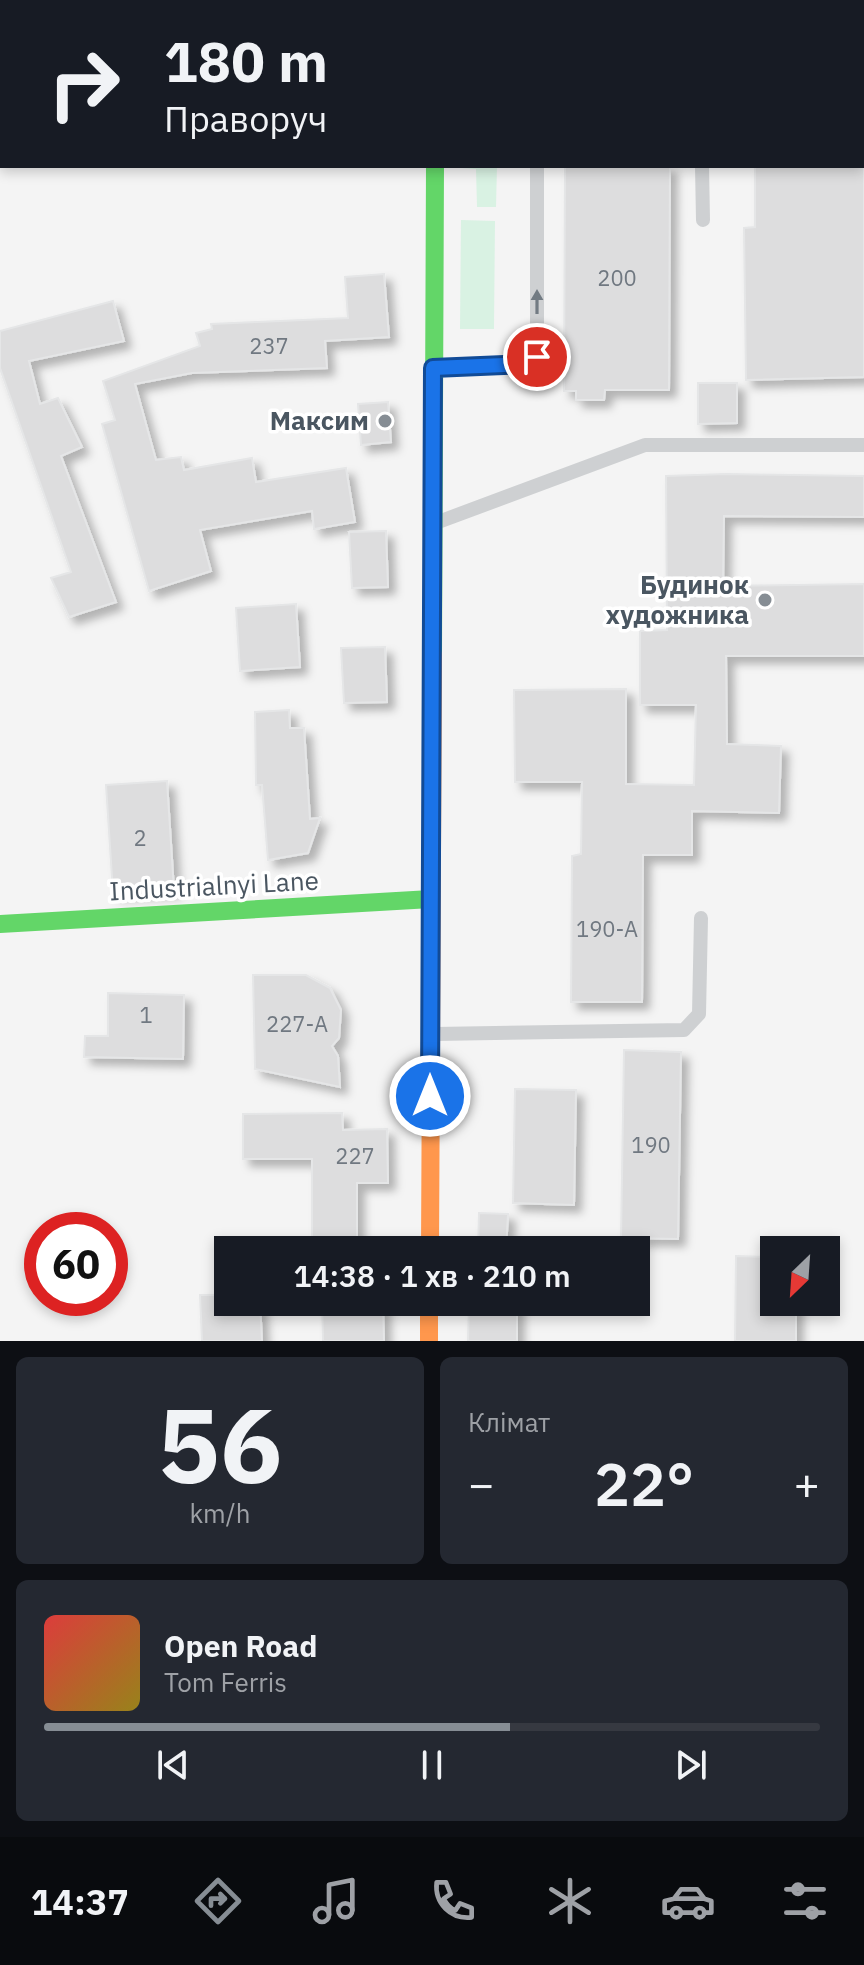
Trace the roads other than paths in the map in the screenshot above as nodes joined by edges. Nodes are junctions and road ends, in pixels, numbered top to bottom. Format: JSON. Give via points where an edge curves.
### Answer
{"nodes":[{"id":1,"x":435,"y":168,"type":"edge"},
{"id":2,"x":537,"y":168,"type":"edge"},
{"id":3,"x":702,"y":168,"type":"edge"},
{"id":4,"x":703,"y":220,"type":"dead end"},
{"id":5,"x":433,"y":368,"type":"junction"},
{"id":6,"x":864,"y":445,"type":"edge"},
{"id":7,"x":433,"y":524,"type":"junction"},
{"id":8,"x":431,"y":899,"type":"junction"},
{"id":9,"x":701,"y":918,"type":"dead end"},
{"id":10,"x":0,"y":924,"type":"edge"},
{"id":11,"x":431,"y":1034,"type":"junction"},
{"id":12,"x":430,"y":1236,"type":"edge"},
{"id":13,"x":429,"y":1316,"type":"edge"},
{"id":14,"x":429,"y":1341,"type":"edge"}],
"edges":[{"from":1,"to":5,"type":"main road"},
{"from":5,"to":2,"type":"lane","one_way":true,"via":[[529,364],[537,357]]},
{"from":3,"to":4,"type":"lane"},
{"from":5,"to":7,"type":"main road"},
{"from":6,"to":7,"type":"lane","via":[[645,445]]},
{"from":7,"to":8,"type":"main road"},
{"from":8,"to":10,"type":"main road","name":"Industrialnyi Lane"},
{"from":8,"to":11,"type":"main road"},
{"from":9,"to":11,"type":"lane","via":[[699,1014],[684,1030]]},
{"from":11,"to":12,"type":"main road"},
{"from":13,"to":14,"type":"main road"}]}
